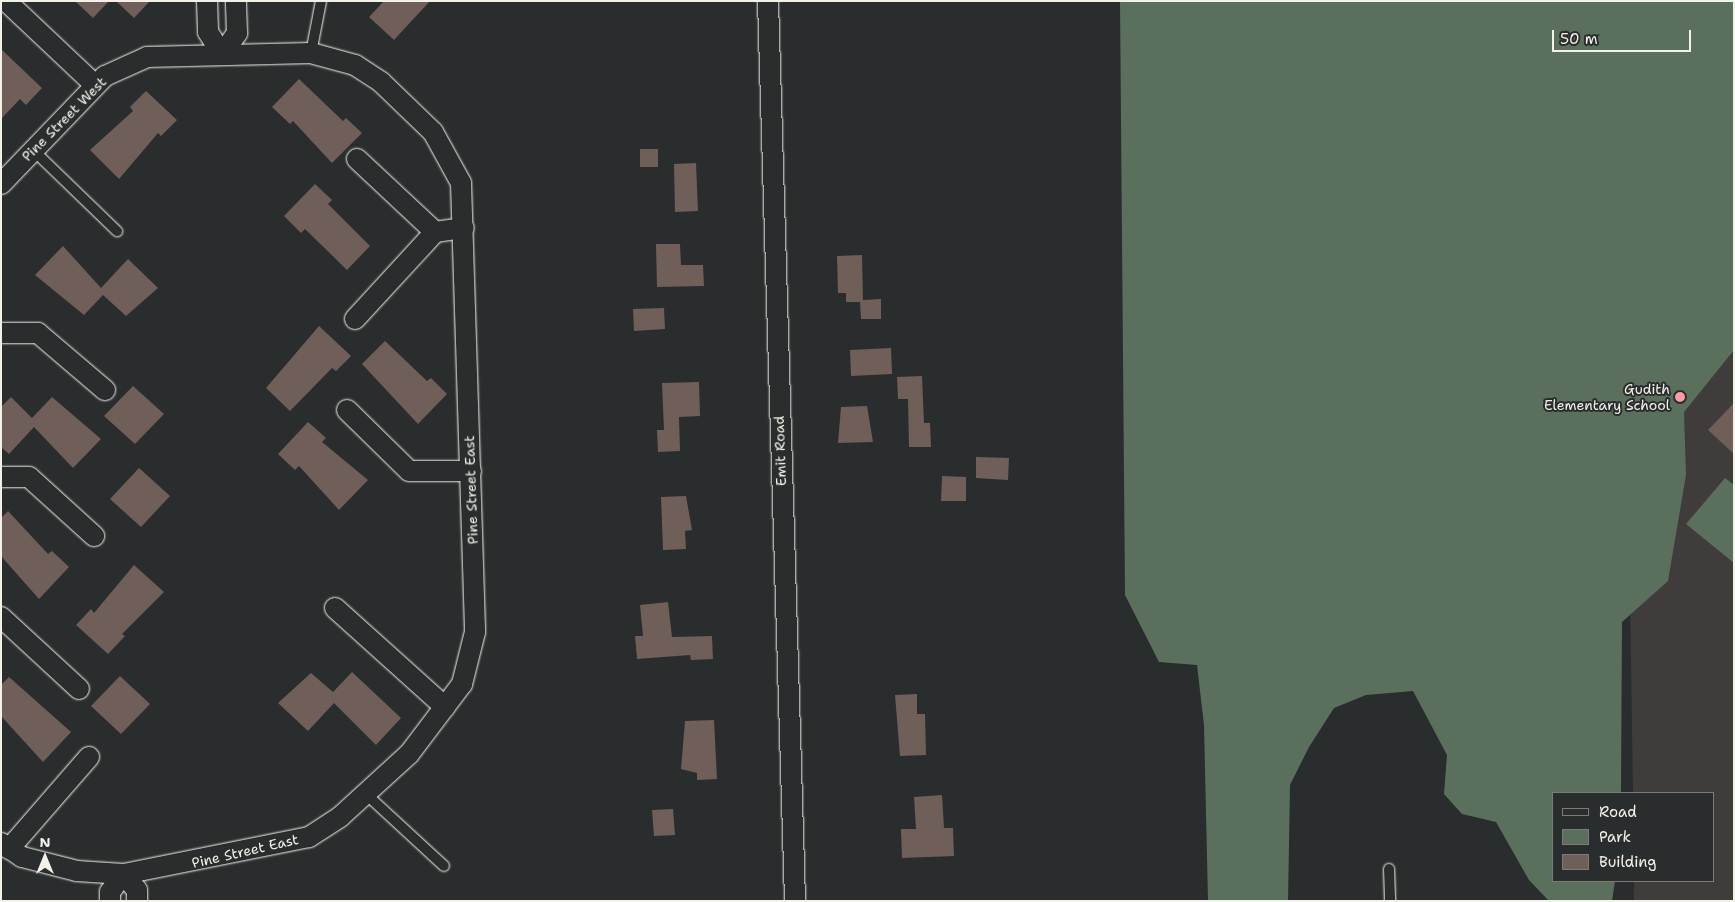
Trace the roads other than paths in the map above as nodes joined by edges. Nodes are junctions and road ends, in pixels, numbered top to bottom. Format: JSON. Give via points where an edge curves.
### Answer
{"nodes":[{"id":1,"x":6,"y":1,"type":"edge"},
{"id":2,"x":207,"y":1,"type":"edge"},
{"id":3,"x":236,"y":1,"type":"edge"},
{"id":4,"x":321,"y":1,"type":"edge"},
{"id":5,"x":768,"y":1,"type":"edge"},
{"id":6,"x":310,"y":53,"type":"junction"},
{"id":7,"x":222,"y":54,"type":"junction"},
{"id":8,"x":95,"y":85,"type":"junction"},
{"id":9,"x":33,"y":150,"type":"junction"},
{"id":10,"x":357,"y":159,"type":"dead end"},
{"id":11,"x":1,"y":184,"type":"edge"},
{"id":12,"x":464,"y":228,"type":"junction"},
{"id":13,"x":117,"y":230,"type":"dead end"},
{"id":14,"x":435,"y":232,"type":"junction"},
{"id":15,"x":354,"y":319,"type":"dead end"},
{"id":16,"x":1,"y":333,"type":"edge"},
{"id":17,"x":105,"y":390,"type":"dead end"},
{"id":18,"x":347,"y":410,"type":"dead end"},
{"id":19,"x":471,"y":471,"type":"junction"},
{"id":20,"x":1,"y":477,"type":"edge"},
{"id":21,"x":94,"y":536,"type":"dead end"},
{"id":22,"x":335,"y":608,"type":"dead end"},
{"id":23,"x":1,"y":617,"type":"edge"},
{"id":24,"x":79,"y":689,"type":"dead end"},
{"id":25,"x":445,"y":707,"type":"junction"},
{"id":26,"x":89,"y":757,"type":"dead end"},
{"id":27,"x":366,"y":794,"type":"junction"},
{"id":28,"x":5,"y":846,"type":"edge"},
{"id":29,"x":444,"y":866,"type":"dead end"},
{"id":30,"x":1389,"y":869,"type":"dead end"},
{"id":31,"x":123,"y":874,"type":"junction"},
{"id":32,"x":110,"y":901,"type":"edge"},
{"id":33,"x":137,"y":901,"type":"edge"},
{"id":34,"x":795,"y":901,"type":"edge"},
{"id":35,"x":1390,"y":901,"type":"edge"}],
"edges":[{"from":1,"to":8,"type":"street"},
{"from":2,"to":7,"type":"street","via":[[208,32]]},
{"from":3,"to":7,"type":"street","via":[[237,33]]},
{"from":4,"to":6,"type":"lane"},
{"from":5,"to":34,"type":"street","name":"Emit Road"},
{"from":6,"to":7,"type":"street","name":"Pine Street East"},
{"from":6,"to":12,"type":"street","name":"Pine Street East","via":[[336,57],[368,73],[434,132],[461,184]]},
{"from":7,"to":8,"type":"street","name":"Pine Street West","via":[[147,57],[125,64]]},
{"from":8,"to":9,"type":"street","name":"Pine Street West"},
{"from":9,"to":11,"type":"street","name":"Pine Street West"},
{"from":9,"to":13,"type":"lane"},
{"from":10,"to":14,"type":"street"},
{"from":12,"to":14,"type":"street"},
{"from":12,"to":19,"type":"street","name":"Pine Street East"},
{"from":14,"to":15,"type":"street"},
{"from":16,"to":17,"type":"street","via":[[38,333]]},
{"from":18,"to":19,"type":"street","via":[[408,471]]},
{"from":19,"to":25,"type":"street","name":"Pine Street East","via":[[475,645],[462,684]]},
{"from":20,"to":21,"type":"street","via":[[29,477]]},
{"from":22,"to":25,"type":"street"},
{"from":23,"to":24,"type":"street"},
{"from":25,"to":27,"type":"street","name":"Pine Street East","via":[[410,754]]},
{"from":26,"to":28,"type":"street"},
{"from":27,"to":29,"type":"lane"},
{"from":27,"to":31,"type":"street","name":"Pine Street East","via":[[328,826],[290,843]]},
{"from":28,"to":31,"type":"street","via":[[22,858],[78,871]]},
{"from":30,"to":35,"type":"lane"},
{"from":31,"to":32,"type":"street","via":[[110,892]]},
{"from":31,"to":33,"type":"street","via":[[136,890]]}]}
